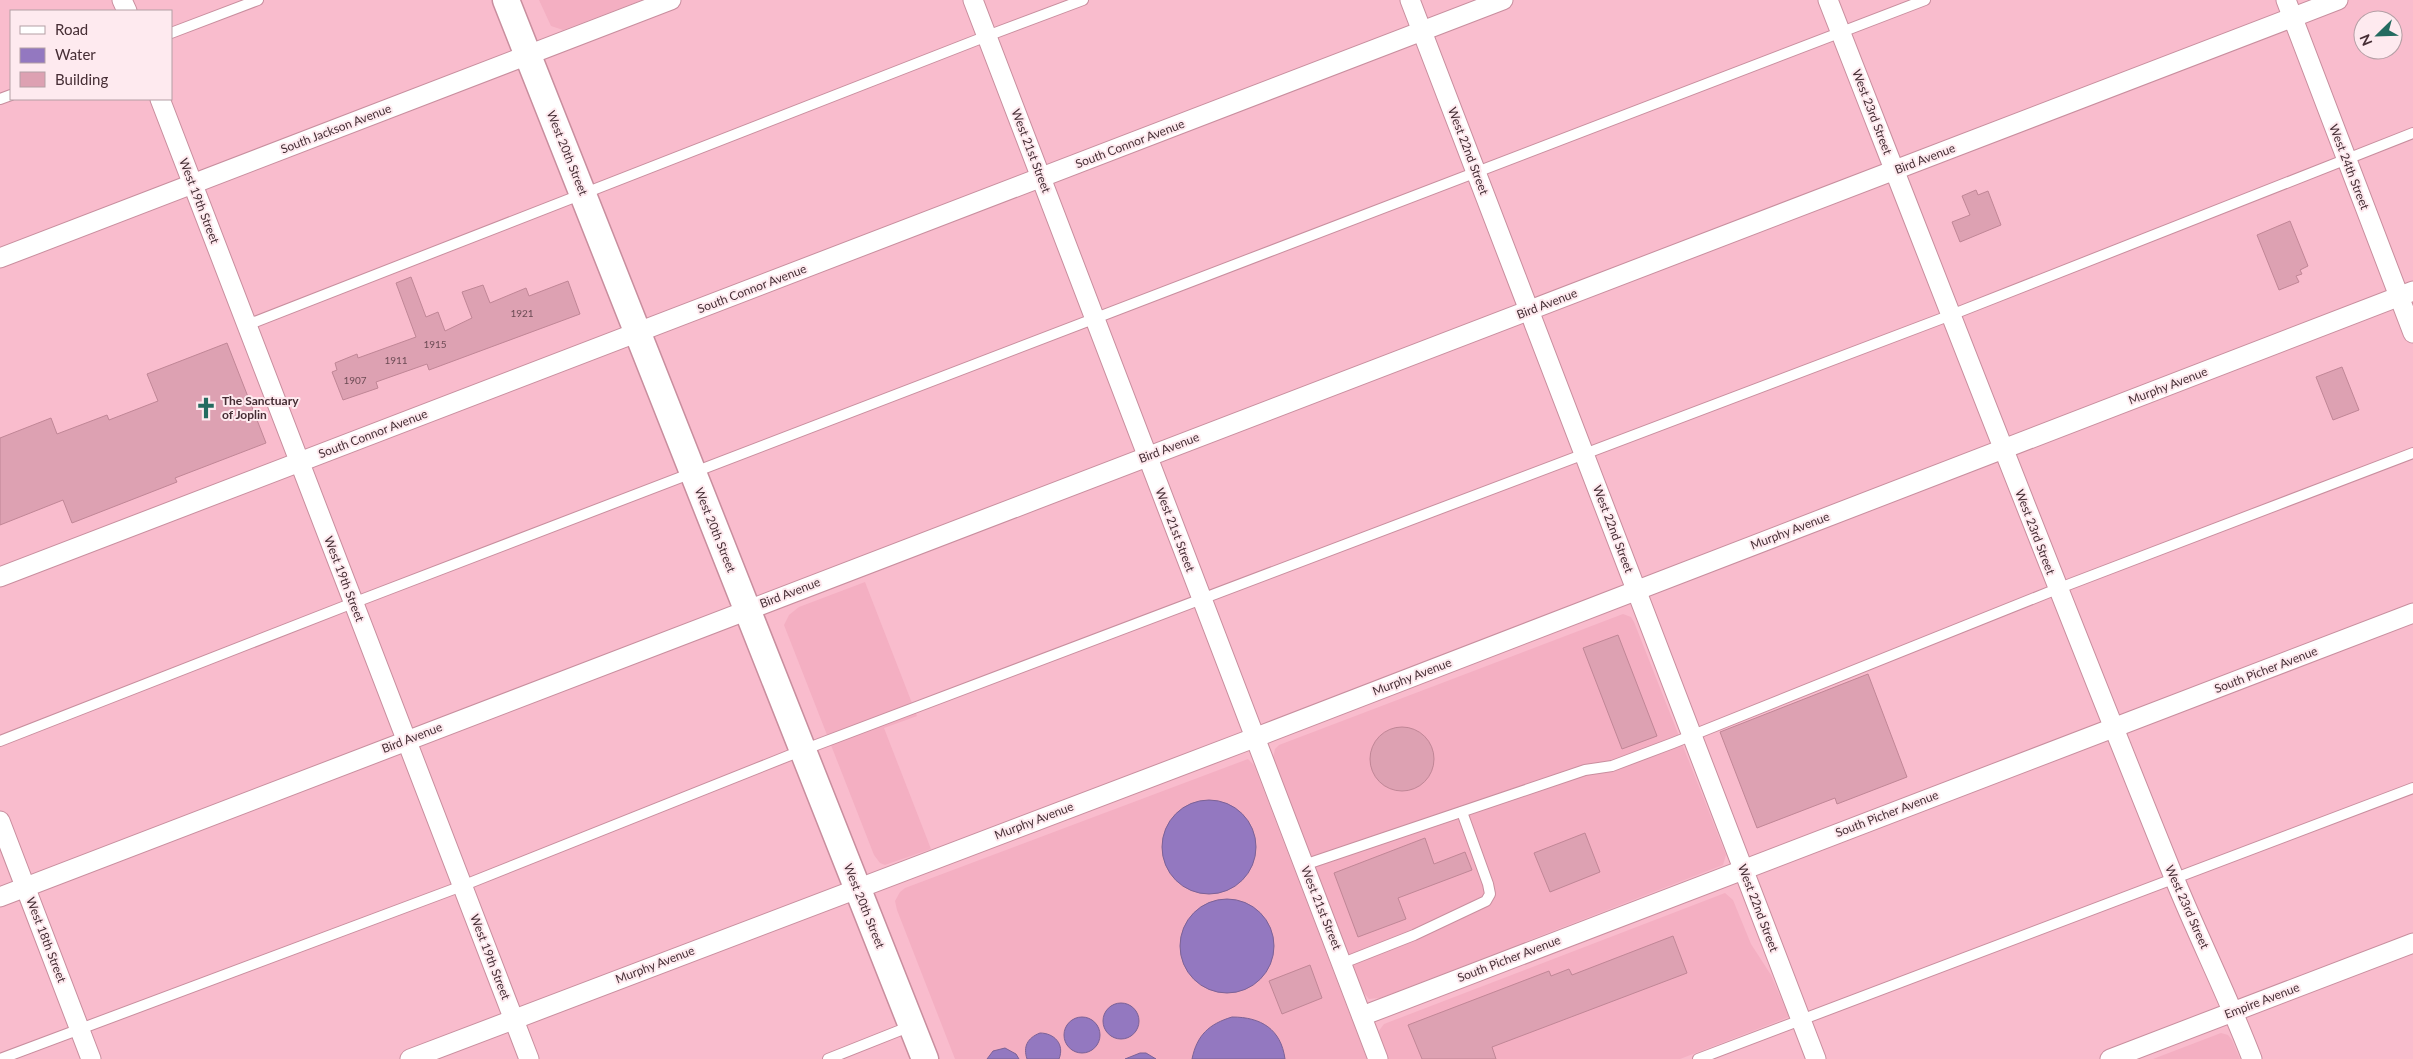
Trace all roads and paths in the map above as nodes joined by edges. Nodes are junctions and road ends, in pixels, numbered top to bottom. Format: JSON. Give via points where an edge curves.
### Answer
{"nodes":[{"id":1,"x":258,"y":0,"type":"edge"},
{"id":2,"x":506,"y":0,"type":"edge"},
{"id":3,"x":671,"y":0,"type":"edge"},
{"id":4,"x":973,"y":0,"type":"edge"},
{"id":5,"x":1083,"y":0,"type":"edge"},
{"id":6,"x":1410,"y":0,"type":"edge"},
{"id":7,"x":1502,"y":0,"type":"edge"},
{"id":8,"x":1828,"y":0,"type":"edge"},
{"id":9,"x":1925,"y":0,"type":"edge"},
{"id":10,"x":2338,"y":0,"type":"edge"},
{"id":11,"x":2289,"y":9,"type":"edge"},
{"id":12,"x":1422,"y":31,"type":"junction"},
{"id":13,"x":1841,"y":32,"type":"junction"},
{"id":14,"x":172,"y":33,"type":"edge"},
{"id":15,"x":986,"y":36,"type":"junction"},
{"id":16,"x":528,"y":55,"type":"junction"},
{"id":17,"x":160,"y":100,"type":"edge"},
{"id":18,"x":2413,"y":133,"type":"edge"},
{"id":19,"x":2346,"y":160,"type":"junction"},
{"id":20,"x":1895,"y":171,"type":"junction"},
{"id":21,"x":1476,"y":172,"type":"junction"},
{"id":22,"x":1042,"y":178,"type":"junction"},
{"id":23,"x":193,"y":184,"type":"junction"},
{"id":24,"x":583,"y":194,"type":"junction"},
{"id":25,"x":0,"y":258,"type":"edge"},
{"id":26,"x":2406,"y":294,"type":"edge"},
{"id":27,"x":1529,"y":310,"type":"junction"},
{"id":28,"x":1951,"y":314,"type":"junction"},
{"id":29,"x":1095,"y":318,"type":"junction"},
{"id":30,"x":247,"y":325,"type":"junction"},
{"id":31,"x":638,"y":333,"type":"junction"},
{"id":32,"x":2413,"y":333,"type":"edge"},
{"id":33,"x":2003,"y":449,"type":"junction"},
{"id":34,"x":1584,"y":452,"type":"junction"},
{"id":35,"x":2413,"y":453,"type":"edge"},
{"id":36,"x":1147,"y":456,"type":"junction"},
{"id":37,"x":300,"y":463,"type":"junction"},
{"id":38,"x":693,"y":473,"type":"junction"},
{"id":39,"x":0,"y":577,"type":"edge"},
{"id":40,"x":2057,"y":589,"type":"junction"},
{"id":41,"x":1637,"y":590,"type":"junction"},
{"id":42,"x":1202,"y":599,"type":"junction"},
{"id":43,"x":353,"y":603,"type":"junction"},
{"id":44,"x":747,"y":610,"type":"junction"},
{"id":45,"x":2413,"y":613,"type":"edge"},
{"id":46,"x":2115,"y":728,"type":"junction"},
{"id":47,"x":1692,"y":736,"type":"junction"},
{"id":48,"x":1254,"y":738,"type":"junction"},
{"id":49,"x":0,"y":741,"type":"edge"},
{"id":50,"x":406,"y":741,"type":"junction"},
{"id":51,"x":803,"y":750,"type":"junction"},
{"id":52,"x":2413,"y":788,"type":"edge"},
{"id":53,"x":1462,"y":812,"type":"junction"},
{"id":54,"x":0,"y":821,"type":"edge"},
{"id":55,"x":1304,"y":865,"type":"junction"},
{"id":56,"x":1744,"y":869,"type":"junction"},
{"id":57,"x":2174,"y":878,"type":"junction"},
{"id":58,"x":462,"y":886,"type":"junction"},
{"id":59,"x":26,"y":888,"type":"junction"},
{"id":60,"x":857,"y":888,"type":"junction"},
{"id":61,"x":0,"y":897,"type":"edge"},
{"id":62,"x":2413,"y":943,"type":"edge"},
{"id":63,"x":1343,"y":963,"type":"junction"},
{"id":64,"x":2234,"y":1012,"type":"junction"},
{"id":65,"x":1362,"y":1016,"type":"junction"},
{"id":66,"x":514,"y":1019,"type":"junction"},
{"id":67,"x":1801,"y":1019,"type":"junction"},
{"id":68,"x":912,"y":1026,"type":"junction"},
{"id":69,"x":80,"y":1028,"type":"junction"},
{"id":70,"x":0,"y":1059,"type":"edge"},
{"id":71,"x":92,"y":1059,"type":"edge"},
{"id":72,"x":410,"y":1059,"type":"edge"},
{"id":73,"x":529,"y":1059,"type":"edge"},
{"id":74,"x":828,"y":1059,"type":"edge"},
{"id":75,"x":925,"y":1059,"type":"edge"},
{"id":76,"x":1378,"y":1059,"type":"edge"},
{"id":77,"x":1698,"y":1059,"type":"edge"},
{"id":78,"x":1816,"y":1059,"type":"edge"},
{"id":79,"x":2110,"y":1059,"type":"edge"},
{"id":80,"x":2252,"y":1059,"type":"edge"}],
"edges":[{"from":1,"to":14,"type":"lane"},
{"from":2,"to":16,"type":"main road","name":"West 20th Street"},
{"from":3,"to":16,"type":"street","name":"South Jackson Avenue"},
{"from":4,"to":15,"type":"street","name":"West 21st Street"},
{"from":5,"to":15,"type":"lane"},
{"from":6,"to":12,"type":"street","name":"West 22nd Street"},
{"from":7,"to":12,"type":"street","name":"South Connor Avenue"},
{"from":8,"to":13,"type":"street","name":"West 23rd Street"},
{"from":9,"to":13,"type":"lane"},
{"from":10,"to":11,"type":"street","name":"Bird Avenue"},
{"from":11,"to":19,"type":"street","name":"West 24th Street"},
{"from":11,"to":20,"type":"street","name":"Bird Avenue"},
{"from":12,"to":21,"type":"street","name":"West 22nd Street"},
{"from":12,"to":22,"type":"street","name":"South Connor Avenue"},
{"from":13,"to":20,"type":"street","name":"West 23rd Street"},
{"from":13,"to":21,"type":"lane"},
{"from":15,"to":22,"type":"street","name":"West 21st Street"},
{"from":15,"to":24,"type":"lane"},
{"from":16,"to":23,"type":"street","name":"South Jackson Avenue"},
{"from":16,"to":24,"type":"main road","name":"West 20th Street"},
{"from":17,"to":23,"type":"street","name":"West 19th Street"},
{"from":18,"to":19,"type":"lane"},
{"from":19,"to":26,"type":"street","name":"West 24th Street"},
{"from":19,"to":28,"type":"lane"},
{"from":20,"to":27,"type":"street","name":"Bird Avenue"},
{"from":20,"to":28,"type":"street","name":"West 23rd Street"},
{"from":21,"to":27,"type":"street","name":"West 22nd Street"},
{"from":21,"to":29,"type":"lane"},
{"from":22,"to":29,"type":"street","name":"West 21st Street"},
{"from":22,"to":31,"type":"street","name":"South Connor Avenue"},
{"from":23,"to":25,"type":"street","name":"South Jackson Avenue"},
{"from":23,"to":30,"type":"street","name":"West 19th Street"},
{"from":24,"to":30,"type":"lane"},
{"from":24,"to":31,"type":"main road","name":"West 20th Street"},
{"from":26,"to":32,"type":"street","name":"West 24th Street"},
{"from":26,"to":33,"type":"street","name":"Murphy Avenue"},
{"from":27,"to":34,"type":"street","name":"West 22nd Street"},
{"from":27,"to":36,"type":"street","name":"Bird Avenue"},
{"from":28,"to":33,"type":"street","name":"West 23rd Street"},
{"from":28,"to":34,"type":"lane"},
{"from":29,"to":36,"type":"street","name":"West 21st Street"},
{"from":29,"to":38,"type":"lane"},
{"from":30,"to":37,"type":"street","name":"West 19th Street"},
{"from":31,"to":37,"type":"street","name":"South Connor Avenue"},
{"from":31,"to":38,"type":"main road","name":"West 20th Street"},
{"from":33,"to":40,"type":"street","name":"West 23rd Street"},
{"from":33,"to":41,"type":"street","name":"Murphy Avenue"},
{"from":34,"to":41,"type":"street","name":"West 22nd Street"},
{"from":34,"to":42,"type":"lane"},
{"from":35,"to":40,"type":"lane"},
{"from":36,"to":42,"type":"street","name":"West 21st Street"},
{"from":36,"to":44,"type":"street","name":"Bird Avenue"},
{"from":37,"to":39,"type":"street","name":"South Connor Avenue"},
{"from":37,"to":43,"type":"street","name":"West 19th Street"},
{"from":38,"to":43,"type":"lane"},
{"from":38,"to":44,"type":"main road","name":"West 20th Street"},
{"from":40,"to":46,"type":"street","name":"West 23rd Street"},
{"from":40,"to":47,"type":"lane"},
{"from":41,"to":47,"type":"street","name":"West 22nd Street"},
{"from":41,"to":48,"type":"street","name":"Murphy Avenue"},
{"from":42,"to":48,"type":"street","name":"West 21st Street"},
{"from":42,"to":51,"type":"lane"},
{"from":43,"to":49,"type":"lane"},
{"from":43,"to":50,"type":"street","name":"West 19th Street"},
{"from":44,"to":50,"type":"street","name":"Bird Avenue"},
{"from":44,"to":51,"type":"main road","name":"West 20th Street"},
{"from":45,"to":46,"type":"street","name":"South Picher Avenue"},
{"from":46,"to":56,"type":"street","name":"South Picher Avenue"},
{"from":46,"to":57,"type":"street","name":"West 23rd Street"},
{"from":47,"to":53,"type":"lane","via":[[1612,766],[1585,770]]},
{"from":47,"to":56,"type":"street","name":"West 22nd Street"},
{"from":48,"to":55,"type":"street","name":"West 21st Street"},
{"from":48,"to":60,"type":"street","name":"Murphy Avenue"},
{"from":50,"to":58,"type":"street","name":"West 19th Street"},
{"from":50,"to":59,"type":"street","name":"Bird Avenue"},
{"from":51,"to":58,"type":"lane"},
{"from":51,"to":60,"type":"main road","name":"West 20th Street"},
{"from":52,"to":57,"type":"lane"},
{"from":53,"to":55,"type":"lane"},
{"from":53,"to":63,"type":"lane","via":[[1488,884],[1490,894],[1486,901],[1414,935]]},
{"from":54,"to":59,"type":"street","name":"West 18th Street"},
{"from":55,"to":63,"type":"street","name":"West 21st Street"},
{"from":56,"to":65,"type":"street","name":"South Picher Avenue"},
{"from":56,"to":67,"type":"street","name":"West 22nd Street"},
{"from":57,"to":64,"type":"street","name":"West 23rd Street"},
{"from":57,"to":67,"type":"lane"},
{"from":58,"to":66,"type":"street","name":"West 19th Street"},
{"from":58,"to":69,"type":"lane"},
{"from":59,"to":61,"type":"street","name":"Bird Avenue"},
{"from":59,"to":69,"type":"street","name":"West 18th Street"},
{"from":60,"to":66,"type":"street","name":"Murphy Avenue"},
{"from":60,"to":68,"type":"main road","name":"West 20th Street"},
{"from":62,"to":64,"type":"street","name":"Empire Avenue"},
{"from":63,"to":65,"type":"street","name":"West 21st Street"},
{"from":64,"to":79,"type":"street","name":"Empire Avenue"},
{"from":64,"to":80,"type":"street","name":"West 23rd Street"},
{"from":65,"to":76,"type":"street","name":"West 21st Street"},
{"from":66,"to":72,"type":"street","name":"Murphy Avenue"},
{"from":66,"to":73,"type":"street","name":"West 19th Street"},
{"from":67,"to":77,"type":"lane"},
{"from":67,"to":78,"type":"street","name":"West 22nd Street"},
{"from":68,"to":74,"type":"lane"},
{"from":68,"to":75,"type":"main road","name":"West 20th Street"},
{"from":69,"to":70,"type":"lane"},
{"from":69,"to":71,"type":"street","name":"West 18th Street"}]}
